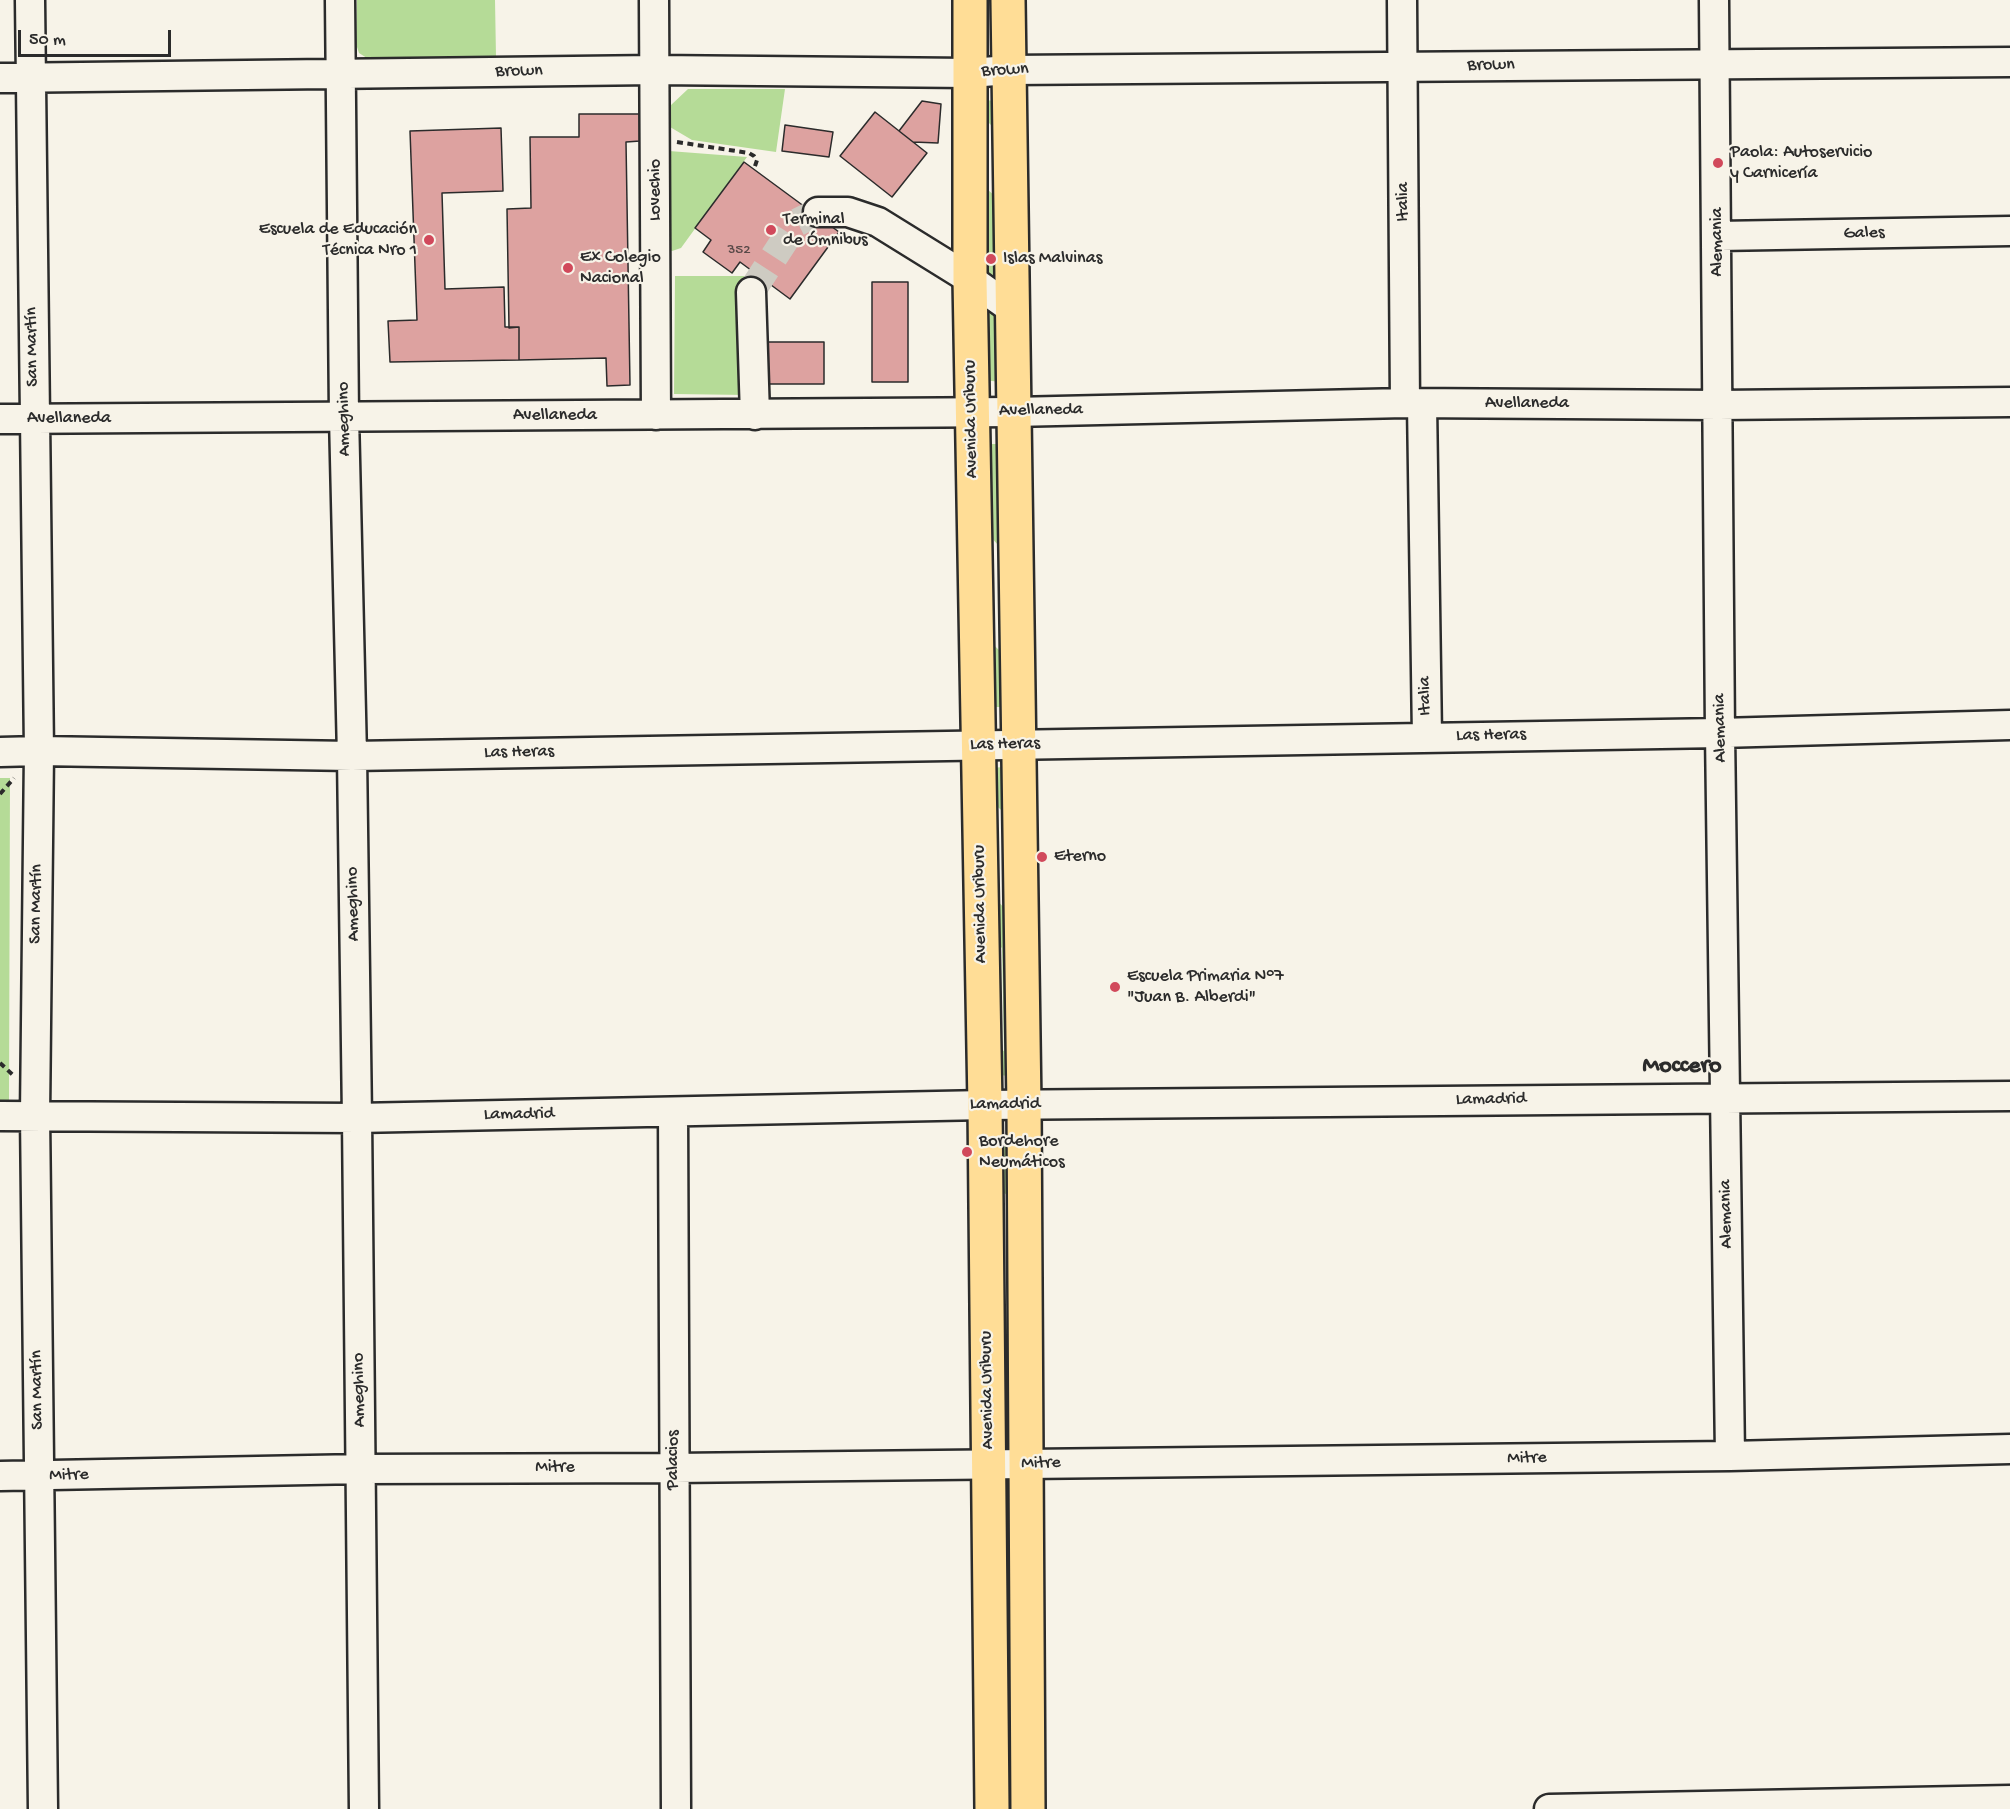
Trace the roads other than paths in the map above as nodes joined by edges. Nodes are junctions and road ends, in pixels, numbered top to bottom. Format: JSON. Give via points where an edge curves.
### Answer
{"nodes":[{"id":1,"x":30,"y":0,"type":"edge"},
{"id":2,"x":340,"y":0,"type":"edge"},
{"id":3,"x":654,"y":0,"type":"edge"},
{"id":4,"x":970,"y":0,"type":"edge"},
{"id":5,"x":1008,"y":0,"type":"edge"},
{"id":6,"x":1402,"y":0,"type":"edge"},
{"id":7,"x":1714,"y":0,"type":"edge"},
{"id":8,"x":2010,"y":62,"type":"edge"},
{"id":9,"x":1716,"y":64,"type":"junction"},
{"id":10,"x":1403,"y":67,"type":"junction"},
{"id":11,"x":655,"y":70,"type":"junction"},
{"id":12,"x":1009,"y":70,"type":"junction"},
{"id":13,"x":970,"y":73,"type":"junction"},
{"id":14,"x":339,"y":75,"type":"junction"},
{"id":15,"x":30,"y":77,"type":"junction"},
{"id":16,"x":0,"y":78,"type":"edge"},
{"id":17,"x":818,"y":212,"type":"tunnel mouth"},
{"id":18,"x":2010,"y":231,"type":"edge"},
{"id":19,"x":1718,"y":236,"type":"junction"},
{"id":20,"x":970,"y":279,"type":"junction"},
{"id":21,"x":751,"y":292,"type":"tunnel mouth"},
{"id":22,"x":1012,"y":309,"type":"junction"},
{"id":23,"x":2010,"y":402,"type":"edge"},
{"id":24,"x":1414,"y":403,"type":"junction"},
{"id":25,"x":1719,"y":405,"type":"junction"},
{"id":26,"x":972,"y":412,"type":"junction"},
{"id":27,"x":1013,"y":412,"type":"junction"},
{"id":28,"x":755,"y":415,"type":"junction"},
{"id":29,"x":344,"y":416,"type":"junction"},
{"id":30,"x":656,"y":416,"type":"junction"},
{"id":31,"x":0,"y":419,"type":"edge"},
{"id":32,"x":34,"y":419,"type":"junction"},
{"id":33,"x":2010,"y":725,"type":"edge"},
{"id":34,"x":1720,"y":733,"type":"junction"},
{"id":35,"x":1427,"y":737,"type":"junction"},
{"id":36,"x":1018,"y":745,"type":"junction"},
{"id":37,"x":978,"y":746,"type":"junction"},
{"id":38,"x":39,"y":751,"type":"junction"},
{"id":39,"x":0,"y":752,"type":"edge"},
{"id":40,"x":352,"y":756,"type":"junction"},
{"id":41,"x":2010,"y":1096,"type":"edge"},
{"id":42,"x":1726,"y":1097,"type":"junction"},
{"id":43,"x":985,"y":1105,"type":"junction"},
{"id":44,"x":1024,"y":1106,"type":"junction"},
{"id":45,"x":673,"y":1112,"type":"junction"},
{"id":46,"x":35,"y":1115,"type":"junction"},
{"id":47,"x":0,"y":1116,"type":"edge"},
{"id":48,"x":357,"y":1118,"type":"junction"},
{"id":49,"x":2010,"y":1449,"type":"edge"},
{"id":50,"x":1730,"y":1456,"type":"junction"},
{"id":51,"x":1027,"y":1464,"type":"junction"},
{"id":52,"x":989,"y":1465,"type":"junction"},
{"id":53,"x":674,"y":1468,"type":"junction"},
{"id":54,"x":361,"y":1469,"type":"junction"},
{"id":55,"x":0,"y":1476,"type":"edge"},
{"id":56,"x":39,"y":1476,"type":"junction"},
{"id":57,"x":2010,"y":1800,"type":"edge"},
{"id":58,"x":43,"y":1809,"type":"edge"},
{"id":59,"x":364,"y":1809,"type":"edge"},
{"id":60,"x":676,"y":1809,"type":"edge"},
{"id":61,"x":992,"y":1809,"type":"edge"},
{"id":62,"x":1028,"y":1809,"type":"edge"},
{"id":63,"x":1549,"y":1809,"type":"edge"}],
"edges":[{"from":1,"to":15,"type":"street","name":"San Martín"},
{"from":2,"to":14,"type":"street","name":"Ameghino"},
{"from":3,"to":11,"type":"street","name":"Lovechio"},
{"from":4,"to":13,"type":"main road","name":"Avenida Uriburu"},
{"from":5,"to":12,"type":"main road"},
{"from":6,"to":10,"type":"street","name":"Italia"},
{"from":7,"to":9,"type":"street","name":"Alemania"},
{"from":8,"to":9,"type":"street","name":"Brown"},
{"from":9,"to":10,"type":"street","name":"Brown"},
{"from":9,"to":19,"type":"street","name":"Alemania"},
{"from":10,"to":12,"type":"street","name":"Brown"},
{"from":10,"to":24,"type":"street","name":"Italia"},
{"from":11,"to":13,"type":"street","name":"Brown"},
{"from":11,"to":14,"type":"street","name":"Brown"},
{"from":11,"to":30,"type":"street","name":"Lovechio"},
{"from":12,"to":13,"type":"street","name":"Brown"},
{"from":12,"to":22,"type":"main road"},
{"from":13,"to":20,"type":"main road","name":"Avenida Uriburu"},
{"from":14,"to":15,"type":"street","name":"Brown"},
{"from":14,"to":29,"type":"street","name":"Ameghino"},
{"from":15,"to":16,"type":"street","name":"Brown"},
{"from":15,"to":32,"type":"street","name":"San Martín"},
{"from":17,"to":20,"type":"street","via":[[848,212],[878,222]]},
{"from":18,"to":19,"type":"street","name":"Gales"},
{"from":19,"to":25,"type":"street","name":"Alemania"},
{"from":20,"to":22,"type":"street"},
{"from":20,"to":26,"type":"main road","name":"Avenida Uriburu"},
{"from":21,"to":28,"type":"street"},
{"from":22,"to":27,"type":"main road"},
{"from":23,"to":25,"type":"street","name":"Avellaneda"},
{"from":24,"to":25,"type":"street","name":"Avellaneda"},
{"from":24,"to":27,"type":"street","name":"Avellaneda"},
{"from":24,"to":35,"type":"street","name":"Italia"},
{"from":25,"to":34,"type":"street","name":"Alemania"},
{"from":26,"to":27,"type":"street","name":"Avellaneda"},
{"from":26,"to":28,"type":"street","name":"Avellaneda"},
{"from":26,"to":37,"type":"main road","name":"Avenida Uriburu"},
{"from":27,"to":36,"type":"main road"},
{"from":28,"to":30,"type":"street","name":"Avellaneda"},
{"from":29,"to":30,"type":"street","name":"Avellaneda"},
{"from":29,"to":32,"type":"street","name":"Avellaneda"},
{"from":29,"to":40,"type":"street","name":"Ameghino"},
{"from":31,"to":32,"type":"street","name":"Avellaneda"},
{"from":32,"to":38,"type":"street","name":"San Martín"},
{"from":33,"to":34,"type":"street","name":"Las Heras"},
{"from":34,"to":35,"type":"street","name":"Las Heras"},
{"from":34,"to":42,"type":"street","name":"Alemania"},
{"from":35,"to":36,"type":"street","name":"Las Heras"},
{"from":36,"to":37,"type":"street","name":"Las Heras"},
{"from":36,"to":44,"type":"main road"},
{"from":37,"to":40,"type":"street","name":"Las Heras"},
{"from":37,"to":43,"type":"main road","name":"Avenida Uriburu"},
{"from":38,"to":39,"type":"street","name":"Las Heras"},
{"from":38,"to":40,"type":"street","name":"Las Heras"},
{"from":38,"to":46,"type":"street","name":"San Martín"},
{"from":40,"to":48,"type":"street","name":"Ameghino"},
{"from":41,"to":42,"type":"street","name":"Lamadrid"},
{"from":42,"to":44,"type":"street","name":"Lamadrid"},
{"from":42,"to":50,"type":"street","name":"Alemania"},
{"from":43,"to":44,"type":"street","name":"Lamadrid"},
{"from":43,"to":45,"type":"street","name":"Lamadrid"},
{"from":43,"to":52,"type":"main road","name":"Avenida Uriburu"},
{"from":44,"to":51,"type":"main road"},
{"from":45,"to":48,"type":"street","name":"Lamadrid"},
{"from":45,"to":53,"type":"street","name":"Palacios"},
{"from":46,"to":47,"type":"street","name":"Lamadrid"},
{"from":46,"to":48,"type":"street","name":"Lamadrid"},
{"from":46,"to":56,"type":"street","name":"San Martín"},
{"from":48,"to":54,"type":"street","name":"Ameghino"},
{"from":49,"to":50,"type":"street","name":"Mitre"},
{"from":50,"to":51,"type":"street","name":"Mitre"},
{"from":51,"to":52,"type":"street","name":"Mitre"},
{"from":51,"to":62,"type":"main road"},
{"from":52,"to":53,"type":"street","name":"Mitre"},
{"from":52,"to":61,"type":"main road","name":"Avenida Uriburu"},
{"from":53,"to":54,"type":"street","name":"Mitre"},
{"from":53,"to":60,"type":"street","name":"Palacios"},
{"from":54,"to":56,"type":"street","name":"Mitre"},
{"from":54,"to":59,"type":"street","name":"Ameghino"},
{"from":55,"to":56,"type":"street","name":"Mitre"},
{"from":56,"to":58,"type":"street","name":"San Martín"},
{"from":57,"to":63,"type":"street"}]}
